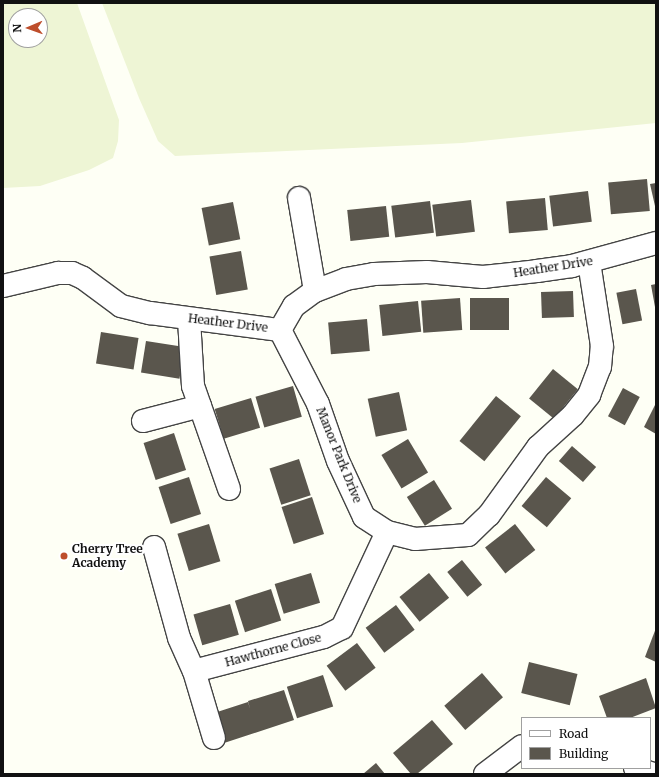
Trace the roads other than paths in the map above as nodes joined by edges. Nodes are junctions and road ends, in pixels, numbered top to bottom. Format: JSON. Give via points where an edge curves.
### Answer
{"nodes":[{"id":1,"x":299,"y":198,"type":"dead end"},
{"id":2,"x":656,"y":243,"type":"edge"},
{"id":3,"x":589,"y":262,"type":"junction"},
{"id":4,"x":3,"y":286,"type":"edge"},
{"id":5,"x":315,"y":291,"type":"junction"},
{"id":6,"x":189,"y":319,"type":"junction"},
{"id":7,"x":280,"y":330,"type":"junction"},
{"id":8,"x":200,"y":406,"type":"junction"},
{"id":9,"x":143,"y":421,"type":"dead end"},
{"id":10,"x":229,"y":489,"type":"dead end"},
{"id":11,"x":387,"y":532,"type":"junction"},
{"id":12,"x":154,"y":546,"type":"dead end"},
{"id":13,"x":194,"y":671,"type":"junction"},
{"id":14,"x":214,"y":738,"type":"dead end"},
{"id":15,"x":521,"y":747,"type":"edge"},
{"id":16,"x":638,"y":769,"type":"edge"},
{"id":17,"x":484,"y":774,"type":"edge"},
{"id":18,"x":654,"y":774,"type":"edge"}],
"edges":[{"from":1,"to":5,"type":"street"},
{"from":2,"to":3,"type":"street","name":"Heather Drive"},
{"from":3,"to":5,"type":"street","name":"Heather Drive","via":[[537,272],[483,277],[427,272],[374,274],[346,279]]},
{"from":3,"to":11,"type":"street","name":"Manor Park Drive","via":[[602,346],[600,367],[589,395],[573,415],[538,448],[489,514],[468,535],[414,539]]},
{"from":4,"to":6,"type":"street","name":"Heather Drive","via":[[58,273],[72,273],[121,306]]},
{"from":5,"to":7,"type":"street","name":"Heather Drive","via":[[294,306]]},
{"from":6,"to":7,"type":"street","name":"Heather Drive"},
{"from":6,"to":8,"type":"street","via":[[193,386]]},
{"from":7,"to":11,"type":"street","name":"Manor Park Drive","via":[[318,404],[338,461],[364,517]]},
{"from":8,"to":9,"type":"street"},
{"from":8,"to":10,"type":"street"},
{"from":11,"to":13,"type":"street","name":"Hawthorne Close","via":[[342,628],[324,637]]},
{"from":12,"to":13,"type":"street","via":[[179,638]]},
{"from":13,"to":14,"type":"street"},
{"from":15,"to":17,"type":"street"},
{"from":16,"to":18,"type":"street"}]}
